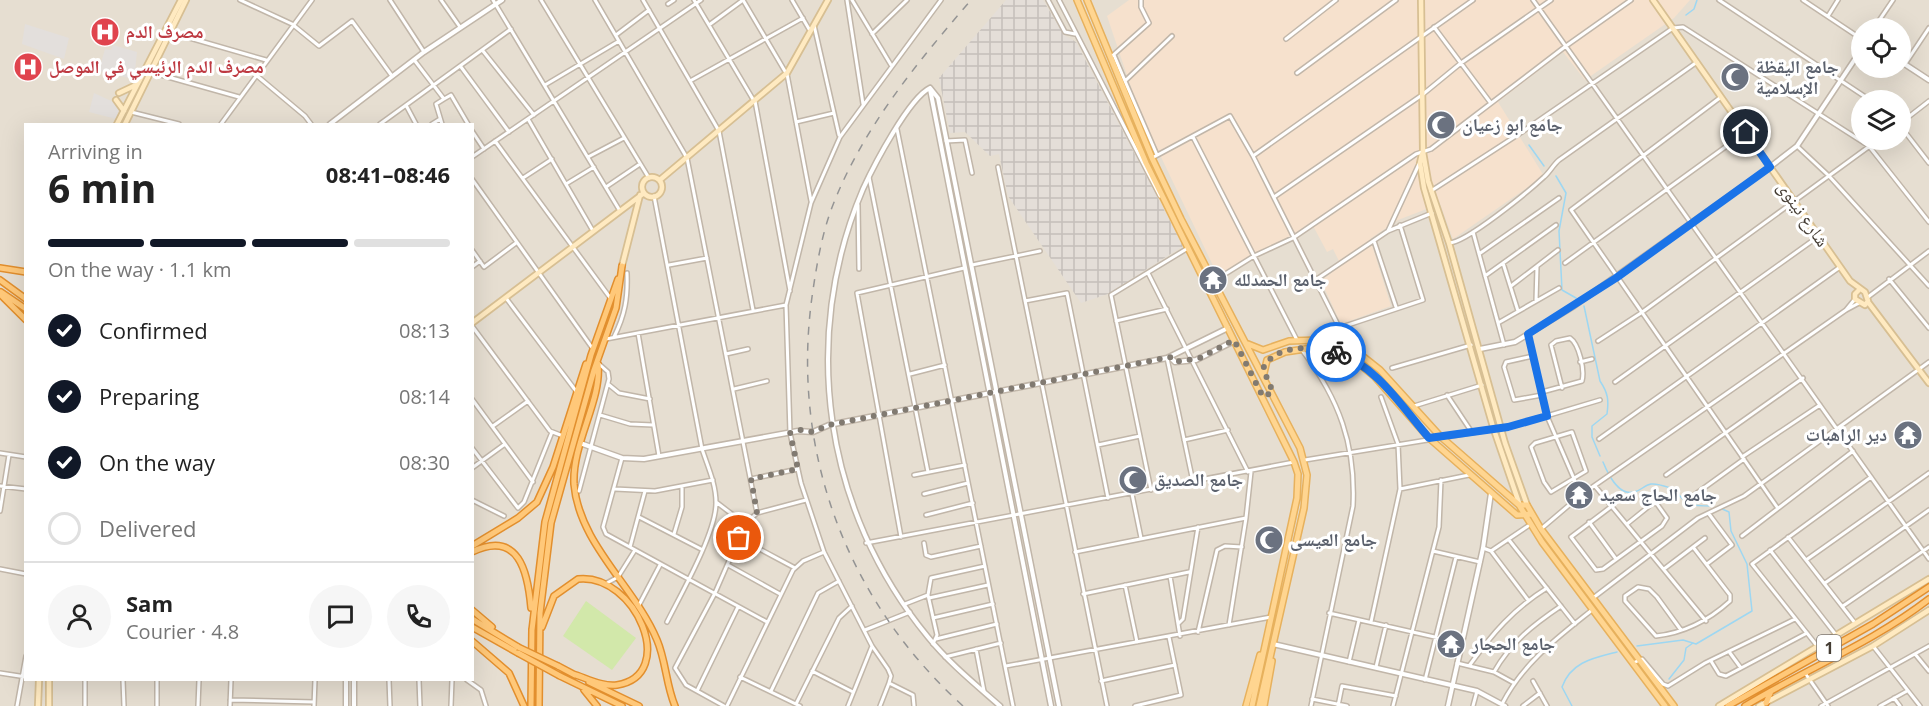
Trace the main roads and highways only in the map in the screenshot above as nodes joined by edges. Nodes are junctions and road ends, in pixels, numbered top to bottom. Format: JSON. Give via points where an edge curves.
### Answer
{"nodes":[{"id":1,"x":183,"y":0,"type":"edge"},
{"id":2,"x":828,"y":0,"type":"edge"},
{"id":3,"x":1077,"y":0,"type":"edge"},
{"id":4,"x":1087,"y":0,"type":"edge"},
{"id":5,"x":1421,"y":0,"type":"edge"},
{"id":6,"x":1653,"y":0,"type":"edge"},
{"id":7,"x":138,"y":84,"type":"junction"},
{"id":8,"x":119,"y":93,"type":"dead end"},
{"id":9,"x":116,"y":100,"type":"dead end"},
{"id":10,"x":124,"y":111,"type":"junction"},
{"id":11,"x":118,"y":123,"type":"edge"},
{"id":12,"x":125,"y":123,"type":"edge"},
{"id":13,"x":1423,"y":152,"type":"junction"},
{"id":14,"x":661,"y":179,"type":"junction"},
{"id":15,"x":1429,"y":192,"type":"junction"},
{"id":16,"x":642,"y":194,"type":"junction"},
{"id":17,"x":622,"y":266,"type":"junction"},
{"id":18,"x":0,"y":268,"type":"edge"},
{"id":19,"x":24,"y":272,"type":"edge"},
{"id":20,"x":0,"y":280,"type":"edge"},
{"id":21,"x":0,"y":292,"type":"edge"},
{"id":22,"x":24,"y":298,"type":"edge"},
{"id":23,"x":24,"y":308,"type":"edge"},
{"id":24,"x":24,"y":318,"type":"edge"},
{"id":25,"x":474,"y":322,"type":"edge"},
{"id":26,"x":1246,"y":343,"type":"junction"},
{"id":27,"x":1346,"y":347,"type":"junction"},
{"id":28,"x":592,"y":352,"type":"junction"},
{"id":29,"x":1344,"y":355,"type":"junction"},
{"id":30,"x":598,"y":360,"type":"junction"},
{"id":31,"x":1264,"y":375,"type":"junction"},
{"id":32,"x":1929,"y":383,"type":"edge"},
{"id":33,"x":1273,"y":392,"type":"junction"},
{"id":34,"x":1263,"y":397,"type":"junction"},
{"id":35,"x":569,"y":447,"type":"junction"},
{"id":36,"x":1519,"y":505,"type":"junction"},
{"id":37,"x":1527,"y":505,"type":"junction"},
{"id":38,"x":1532,"y":514,"type":"junction"},
{"id":39,"x":1524,"y":516,"type":"junction"},
{"id":40,"x":474,"y":545,"type":"edge"},
{"id":41,"x":474,"y":552,"type":"edge"},
{"id":42,"x":1283,"y":564,"type":"junction"},
{"id":43,"x":1292,"y":566,"type":"junction"},
{"id":44,"x":1929,"y":579,"type":"edge"},
{"id":45,"x":1929,"y":587,"type":"edge"},
{"id":46,"x":1929,"y":599,"type":"edge"},
{"id":47,"x":1929,"y":610,"type":"edge"},
{"id":48,"x":474,"y":612,"type":"edge"},
{"id":49,"x":474,"y":620,"type":"edge"},
{"id":50,"x":474,"y":628,"type":"edge"},
{"id":51,"x":532,"y":630,"type":"junction"},
{"id":52,"x":500,"y":634,"type":"junction"},
{"id":53,"x":474,"y":643,"type":"edge"},
{"id":54,"x":539,"y":647,"type":"junction"},
{"id":55,"x":1264,"y":649,"type":"junction"},
{"id":56,"x":518,"y":650,"type":"junction"},
{"id":57,"x":1271,"y":651,"type":"junction"},
{"id":58,"x":573,"y":674,"type":"junction"},
{"id":59,"x":1262,"y":678,"type":"junction"},
{"id":60,"x":39,"y":681,"type":"edge"},
{"id":61,"x":49,"y":681,"type":"edge"},
{"id":62,"x":1764,"y":681,"type":"junction"},
{"id":63,"x":578,"y":685,"type":"junction"},
{"id":64,"x":517,"y":686,"type":"junction"},
{"id":65,"x":1772,"y":690,"type":"junction"},
{"id":66,"x":1766,"y":703,"type":"junction"},
{"id":67,"x":38,"y":706,"type":"edge"},
{"id":68,"x":49,"y":706,"type":"edge"},
{"id":69,"x":519,"y":706,"type":"edge"},
{"id":70,"x":524,"y":706,"type":"edge"},
{"id":71,"x":531,"y":706,"type":"edge"},
{"id":72,"x":540,"y":706,"type":"edge"},
{"id":73,"x":597,"y":706,"type":"edge"},
{"id":74,"x":622,"y":706,"type":"edge"},
{"id":75,"x":639,"y":706,"type":"edge"},
{"id":76,"x":675,"y":706,"type":"edge"},
{"id":77,"x":1246,"y":706,"type":"edge"},
{"id":78,"x":1252,"y":706,"type":"edge"},
{"id":79,"x":1259,"y":706,"type":"edge"},
{"id":80,"x":1264,"y":706,"type":"edge"},
{"id":81,"x":1665,"y":706,"type":"edge"},
{"id":82,"x":1674,"y":706,"type":"edge"},
{"id":83,"x":1719,"y":706,"type":"edge"},
{"id":84,"x":1728,"y":706,"type":"edge"},
{"id":85,"x":1745,"y":706,"type":"edge"},
{"id":86,"x":1759,"y":706,"type":"edge"}],
"edges":[{"from":1,"to":7,"type":"main road"},
{"from":1,"to":12,"type":"main road"},
{"from":2,"to":14,"type":"main road","via":[[786,73]]},
{"from":3,"to":34,"type":"main road","via":[[1146,163]]},
{"from":4,"to":26,"type":"main road","via":[[1154,157]]},
{"from":5,"to":13,"type":"main road"},
{"from":6,"to":32,"type":"main road","name":"شارع نينوى","via":[[1862,298]]},
{"from":7,"to":8,"type":"main road"},
{"from":7,"to":10,"type":"main road"},
{"from":9,"to":10,"type":"main road"},
{"from":10,"to":11,"type":"main road"},
{"from":13,"to":15,"type":"main road"},
{"from":13,"to":15,"type":"main road","via":[[1420,163]]},
{"from":14,"to":16,"type":"main road","via":[[649,178]]},
{"from":14,"to":16,"type":"main road","via":[[662,189],[654,196]]},
{"from":15,"to":36,"type":"main road","via":[[1493,428]]},
{"from":15,"to":37,"type":"main road","via":[[1449,243]]},
{"from":16,"to":17,"type":"main road"},
{"from":16,"to":25,"type":"main road"},
{"from":17,"to":28,"type":"highway"},
{"from":17,"to":30,"type":"highway","via":[[618,301]]},
{"from":18,"to":19,"type":"highway"},
{"from":20,"to":22,"type":"highway"},
{"from":21,"to":23,"type":"highway"},
{"from":21,"to":24,"type":"highway"},
{"from":26,"to":27,"type":"main road","via":[[1263,350],[1297,340]]},
{"from":26,"to":31,"type":"main road"},
{"from":27,"to":29,"type":"main road"},
{"from":27,"to":36,"type":"main road","via":[[1374,365],[1440,436]]},
{"from":28,"to":35,"type":"highway"},
{"from":28,"to":35,"type":"highway","via":[[581,373],[563,436]]},
{"from":29,"to":31,"type":"main road","via":[[1319,349],[1285,352],[1267,360]]},
{"from":29,"to":39,"type":"main road","via":[[1375,377],[1429,438],[1515,513]]},
{"from":30,"to":35,"type":"highway"},
{"from":30,"to":35,"type":"highway","via":[[597,378],[579,443]]},
{"from":31,"to":33,"type":"main road"},
{"from":33,"to":34,"type":"main road"},
{"from":33,"to":43,"type":"main road","via":[[1305,460],[1308,483]]},
{"from":34,"to":42,"type":"main road","via":[[1294,462],[1298,485]]},
{"from":35,"to":40,"type":"highway","via":[[537,502]]},
{"from":35,"to":51,"type":"highway","via":[[542,536]]},
{"from":35,"to":54,"type":"highway","via":[[547,545]]},
{"from":35,"to":76,"type":"highway","via":[[578,506],[595,541],[657,638]]},
{"from":36,"to":37,"type":"main road"},
{"from":36,"to":39,"type":"main road"},
{"from":37,"to":38,"type":"main road"},
{"from":38,"to":39,"type":"main road"},
{"from":38,"to":82,"type":"main road"},
{"from":39,"to":81,"type":"main road"},
{"from":41,"to":51,"type":"highway","via":[[496,546],[519,558],[528,582]]},
{"from":42,"to":43,"type":"main road"},
{"from":42,"to":55,"type":"main road"},
{"from":43,"to":57,"type":"main road"},
{"from":44,"to":62,"type":"main road"},
{"from":45,"to":62,"type":"highway","number":"1","via":[[1873,624]]},
{"from":46,"to":65,"type":"highway","number":"1","via":[[1878,635]]},
{"from":47,"to":66,"type":"main road","via":[[1873,646]]},
{"from":48,"to":52,"type":"highway"},
{"from":49,"to":52,"type":"highway"},
{"from":50,"to":56,"type":"highway"},
{"from":51,"to":71,"type":"highway"},
{"from":52,"to":56,"type":"highway"},
{"from":53,"to":64,"type":"highway","via":[[503,666]]},
{"from":54,"to":58,"type":"highway","via":[[548,607],[560,589],[578,579],[615,588],[633,610],[646,636],[649,646],[643,669],[617,685]]},
{"from":54,"to":72,"type":"highway"},
{"from":55,"to":59,"type":"main road"},
{"from":55,"to":77,"type":"main road"},
{"from":56,"to":58,"type":"highway","bridge":true},
{"from":56,"to":63,"type":"highway","bridge":true},
{"from":57,"to":59,"type":"main road"},
{"from":57,"to":80,"type":"main road"},
{"from":58,"to":75,"type":"highway"},
{"from":59,"to":78,"type":"main road"},
{"from":59,"to":79,"type":"main road"},
{"from":60,"to":67,"type":"main road"},
{"from":61,"to":68,"type":"main road"},
{"from":62,"to":83,"type":"main road"},
{"from":62,"to":84,"type":"highway","number":"1"},
{"from":63,"to":73,"type":"highway"},
{"from":63,"to":74,"type":"highway"},
{"from":64,"to":69,"type":"main road"},
{"from":64,"to":70,"type":"highway"},
{"from":65,"to":66,"type":"highway"},
{"from":65,"to":85,"type":"highway","number":"1"},
{"from":66,"to":86,"type":"main road"}]}
